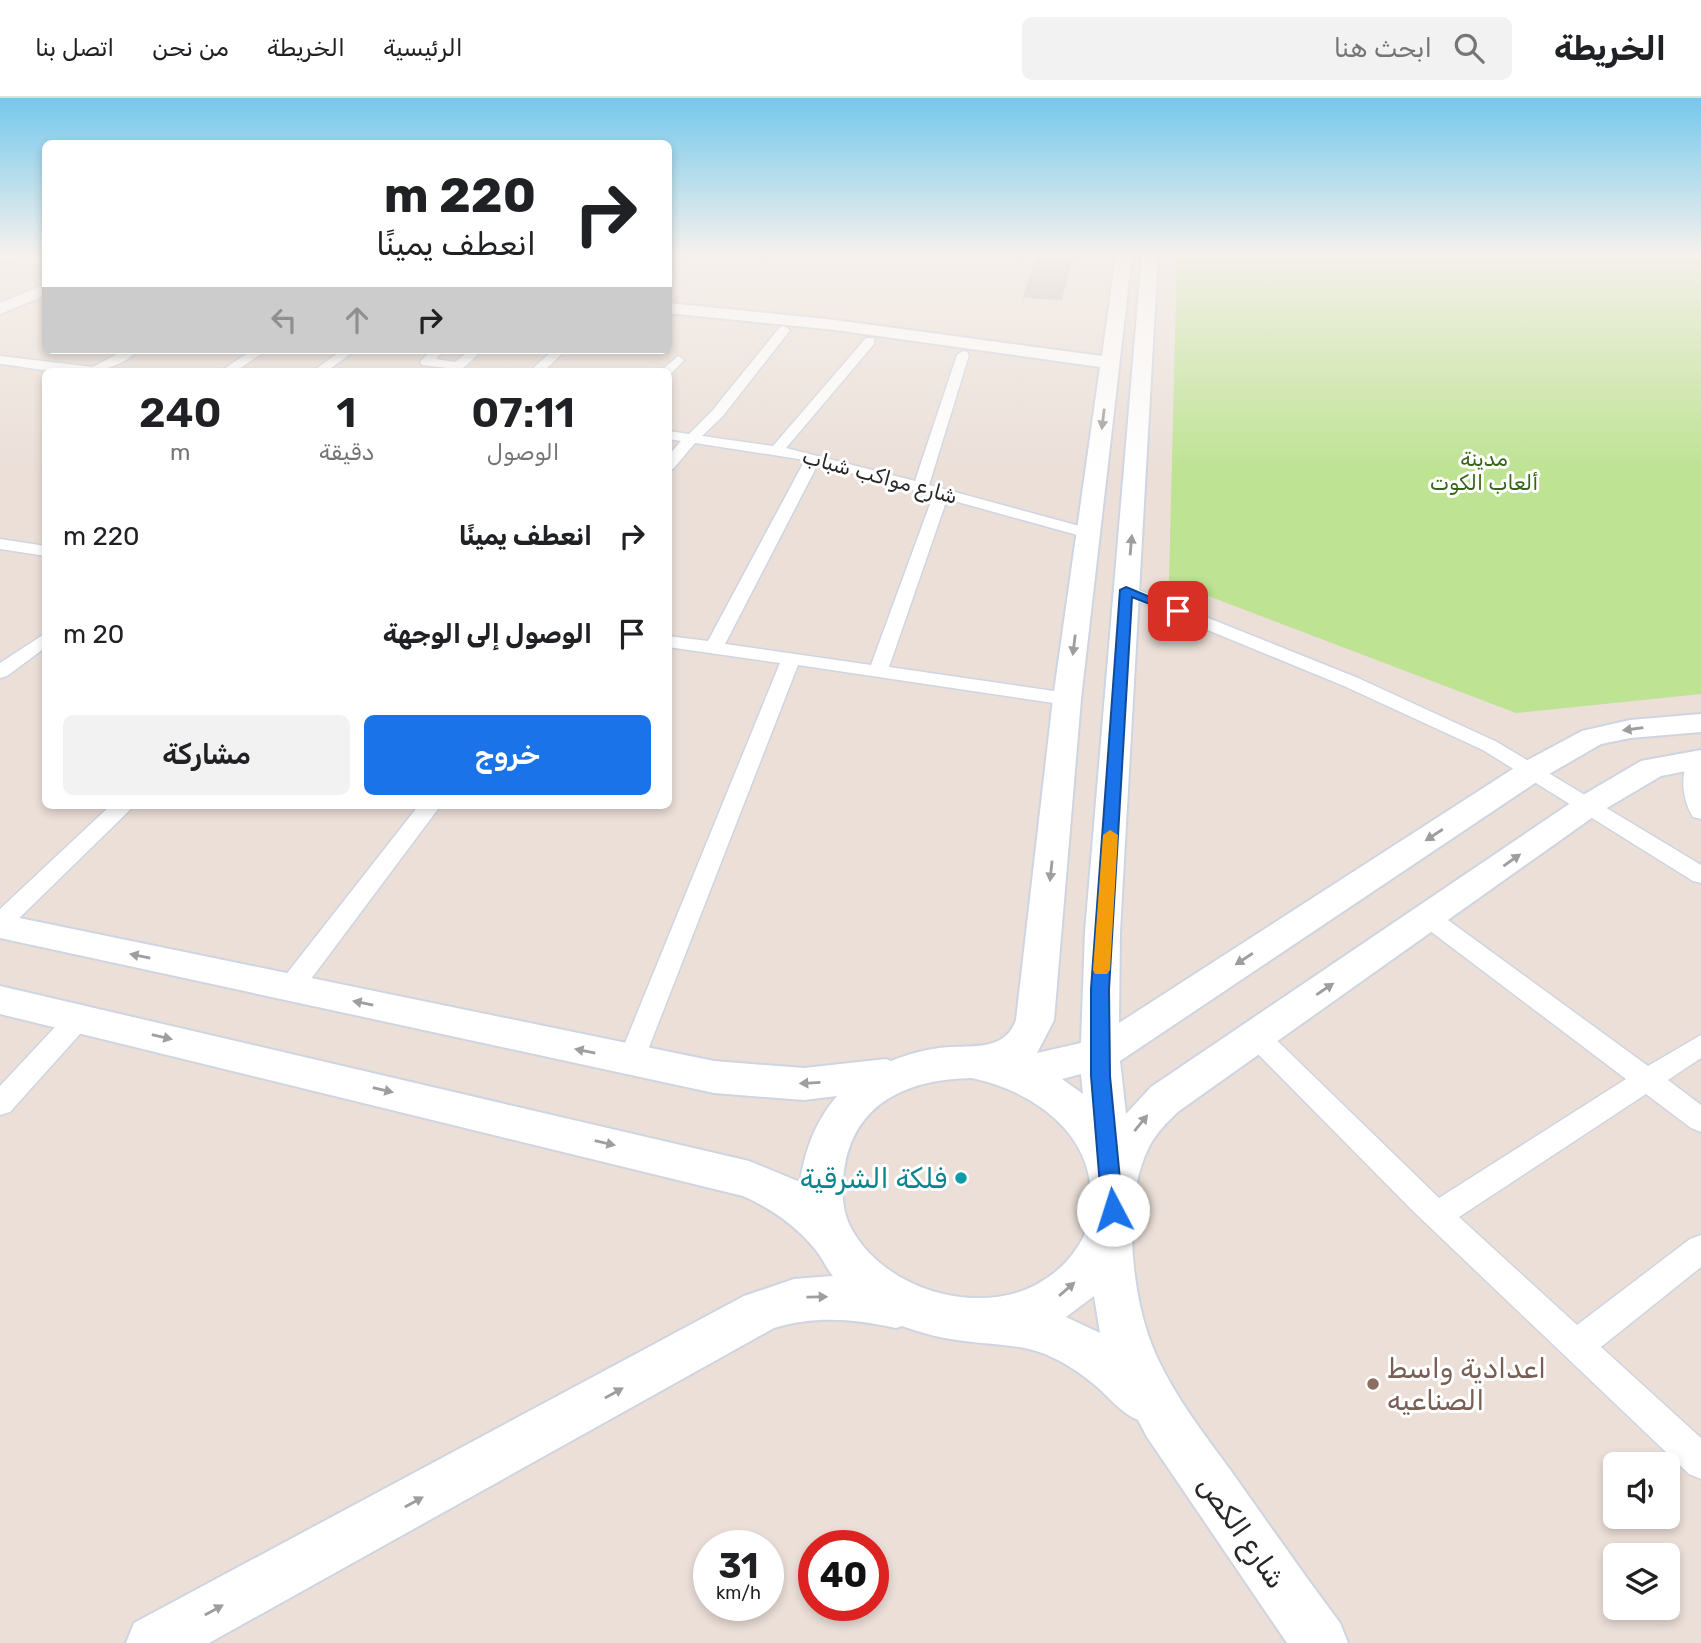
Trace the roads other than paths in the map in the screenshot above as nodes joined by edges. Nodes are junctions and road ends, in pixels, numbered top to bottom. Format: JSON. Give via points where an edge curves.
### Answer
{"nodes":[{"id":1,"x":746,"y":326,"type":"edge"},
{"id":2,"x":842,"y":326,"type":"edge"},
{"id":3,"x":1115,"y":326,"type":"edge"},
{"id":4,"x":1143,"y":326,"type":"edge"},
{"id":5,"x":784,"y":330,"type":"junction"},
{"id":6,"x":870,"y":341,"type":"junction"},
{"id":7,"x":43,"y":354,"type":"edge"},
{"id":8,"x":127,"y":354,"type":"edge"},
{"id":9,"x":255,"y":354,"type":"edge"},
{"id":10,"x":344,"y":354,"type":"edge"},
{"id":11,"x":434,"y":354,"type":"edge"},
{"id":12,"x":472,"y":354,"type":"edge"},
{"id":13,"x":555,"y":354,"type":"edge"},
{"id":14,"x":963,"y":355,"type":"junction"},
{"id":15,"x":0,"y":360,"type":"edge"},
{"id":16,"x":678,"y":360,"type":"dead end"},
{"id":17,"x":26,"y":363,"type":"junction"},
{"id":18,"x":70,"y":368,"type":"edge"},
{"id":19,"x":101,"y":368,"type":"edge"},
{"id":20,"x":232,"y":368,"type":"edge"},
{"id":21,"x":323,"y":368,"type":"edge"},
{"id":22,"x":455,"y":368,"type":"edge"},
{"id":23,"x":539,"y":368,"type":"edge"},
{"id":24,"x":670,"y":368,"type":"edge"},
{"id":25,"x":1109,"y":370,"type":"junction"},
{"id":26,"x":672,"y":435,"type":"edge"},
{"id":27,"x":695,"y":438,"type":"junction"},
{"id":28,"x":778,"y":449,"type":"junction"},
{"id":29,"x":814,"y":458,"type":"junction"},
{"id":30,"x":672,"y":461,"type":"edge"},
{"id":31,"x":921,"y":487,"type":"junction"},
{"id":32,"x":942,"y":493,"type":"junction"},
{"id":33,"x":1088,"y":533,"type":"junction"},
{"id":34,"x":0,"y":544,"type":"edge"},
{"id":35,"x":42,"y":550,"type":"edge"},
{"id":36,"x":1126,"y":590,"type":"junction"},
{"id":37,"x":42,"y":641,"type":"edge"},
{"id":38,"x":672,"y":642,"type":"edge"},
{"id":39,"x":713,"y":648,"type":"junction"},
{"id":40,"x":792,"y":659,"type":"junction"},
{"id":41,"x":0,"y":672,"type":"edge"},
{"id":42,"x":878,"y":672,"type":"junction"},
{"id":43,"x":1067,"y":699,"type":"junction"},
{"id":44,"x":1701,"y":723,"type":"edge"},
{"id":45,"x":1700,"y":759,"type":"edge"},
{"id":46,"x":1533,"y":770,"type":"junction"},
{"id":47,"x":1589,"y":805,"type":"junction"},
{"id":48,"x":120,"y":809,"type":"edge"},
{"id":49,"x":427,"y":809,"type":"edge"},
{"id":50,"x":1701,"y":812,"type":"edge"},
{"id":51,"x":1699,"y":873,"type":"edge"},
{"id":52,"x":1429,"y":918,"type":"junction"},
{"id":53,"x":0,"y":925,"type":"edge"},
{"id":54,"x":290,"y":988,"type":"junction"},
{"id":55,"x":1100,"y":989,"type":"junction"},
{"id":56,"x":0,"y":1000,"type":"edge"},
{"id":57,"x":1162,"y":1014,"type":"junction"},
{"id":58,"x":79,"y":1018,"type":"junction"},
{"id":59,"x":1256,"y":1036,"type":"junction"},
{"id":60,"x":1701,"y":1045,"type":"edge"},
{"id":61,"x":1100,"y":1054,"type":"junction"},
{"id":62,"x":631,"y":1060,"type":"junction"},
{"id":63,"x":960,"y":1063,"type":"junction"},
{"id":64,"x":1002,"y":1069,"type":"junction"},
{"id":65,"x":902,"y":1072,"type":"junction"},
{"id":66,"x":1647,"y":1080,"type":"junction"},
{"id":67,"x":0,"y":1104,"type":"edge"},
{"id":68,"x":1701,"y":1120,"type":"edge"},
{"id":69,"x":1110,"y":1204,"type":"junction"},
{"id":70,"x":1437,"y":1215,"type":"junction"},
{"id":71,"x":836,"y":1244,"type":"junction"},
{"id":72,"x":1701,"y":1249,"type":"edge"},
{"id":73,"x":916,"y":1310,"type":"junction"},
{"id":74,"x":971,"y":1320,"type":"junction"},
{"id":75,"x":1576,"y":1346,"type":"junction"},
{"id":76,"x":1164,"y":1420,"type":"junction"},
{"id":77,"x":1701,"y":1462,"type":"edge"},
{"id":78,"x":154,"y":1643,"type":"edge"},
{"id":79,"x":1320,"y":1643,"type":"edge"}],
"edges":[{"from":1,"to":5,"type":"street"},
{"from":2,"to":25,"type":"street"},
{"from":3,"to":25,"type":"street"},
{"from":36,"to":4,"type":"street","one_way":true},
{"from":5,"to":6,"type":"street"},
{"from":5,"to":27,"type":"street"},
{"from":6,"to":14,"type":"street"},
{"from":6,"to":28,"type":"street"},
{"from":7,"to":17,"type":"street"},
{"from":8,"to":19,"type":"street"},
{"from":9,"to":20,"type":"street"},
{"from":10,"to":21,"type":"street"},
{"from":11,"to":22,"type":"street","via":[[426,362]]},
{"from":12,"to":22,"type":"street"},
{"from":13,"to":23,"type":"street"},
{"from":14,"to":25,"type":"street"},
{"from":14,"to":31,"type":"street"},
{"from":15,"to":17,"type":"street"},
{"from":16,"to":24,"type":"street"},
{"from":17,"to":18,"type":"street"},
{"from":25,"to":33,"type":"street","one_way":true},
{"from":26,"to":27,"type":"street","name":"شارع مواكب شباب"},
{"from":27,"to":28,"type":"street","name":"شارع مواكب شباب"},
{"from":27,"to":30,"type":"street"},
{"from":28,"to":29,"type":"street","name":"شارع مواكب شباب"},
{"from":29,"to":31,"type":"street","name":"شارع مواكب شباب"},
{"from":29,"to":39,"type":"street"},
{"from":31,"to":32,"type":"street","name":"شارع مواكب شباب"},
{"from":32,"to":33,"type":"street","name":"شارع مواكب شباب"},
{"from":32,"to":42,"type":"street"},
{"from":33,"to":43,"type":"street","one_way":true},
{"from":34,"to":35,"type":"street"},
{"from":36,"to":46,"type":"street","via":[[1395,701]]},
{"from":36,"to":55,"type":"street"},
{"from":37,"to":41,"type":"street"},
{"from":38,"to":39,"type":"street"},
{"from":39,"to":40,"type":"street"},
{"from":40,"to":42,"type":"street"},
{"from":40,"to":62,"type":"street"},
{"from":42,"to":43,"type":"street"},
{"from":43,"to":63,"type":"street","one_way":true,"via":[[1032,1029],[1018,1050],[986,1061]]},
{"from":44,"to":46,"type":"street","one_way":true,"via":[[1592,737]]},
{"from":45,"to":47,"type":"street","via":[[1652,768]]},
{"from":45,"to":50,"type":"street","via":[[1692,775]]},
{"from":46,"to":47,"type":"street"},
{"from":46,"to":57,"type":"street","one_way":true},
{"from":47,"to":51,"type":"street"},
{"from":52,"to":47,"type":"street","one_way":true},
{"from":48,"to":53,"type":"street"},
{"from":49,"to":54,"type":"street"},
{"from":59,"to":52,"type":"street","one_way":true},
{"from":52,"to":66,"type":"street"},
{"from":54,"to":53,"type":"street","one_way":true},
{"from":62,"to":54,"type":"street","one_way":true},
{"from":55,"to":57,"type":"street","via":[[1104,1019],[1112,1028],[1133,1030]]},
{"from":55,"to":61,"type":"street","name":"شارع الكص"},
{"from":56,"to":58,"type":"street"},
{"from":57,"to":61,"type":"street"},
{"from":58,"to":67,"type":"street"},
{"from":58,"to":71,"type":"street","one_way":true,"via":[[749,1179],[796,1202],[818,1219]]},
{"from":69,"to":59,"type":"street","one_way":true,"via":[[1127,1144],[1145,1116]]},
{"from":59,"to":70,"type":"street"},
{"from":60,"to":66,"type":"street"},
{"from":61,"to":64,"type":"street","via":[[1046,1068]]},
{"from":61,"to":69,"type":"street","name":"شارع الكص"},
{"from":65,"to":62,"type":"street","one_way":true,"via":[[841,1081],[765,1083]]},
{"from":63,"to":64,"type":"street"},
{"from":63,"to":65,"type":"street"},
{"from":64,"to":69,"type":"street","via":[[1037,1083],[1069,1106],[1094,1135]]},
{"from":65,"to":71,"type":"street","via":[[865,1092],[837,1122],[821,1160],[820,1202]]},
{"from":66,"to":68,"type":"street"},
{"from":66,"to":70,"type":"street"},
{"from":74,"to":69,"type":"street","one_way":true,"via":[[1018,1315],[1059,1297],[1090,1268]]},
{"from":69,"to":76,"type":"street","name":"شارع الكص","via":[[1120,1323]]},
{"from":70,"to":75,"type":"street"},
{"from":71,"to":73,"type":"street","via":[[869,1282]]},
{"from":72,"to":75,"type":"street"},
{"from":73,"to":74,"type":"street"},
{"from":78,"to":73,"type":"street","one_way":true,"via":[[760,1311],[796,1298],[819,1296]]},
{"from":74,"to":76,"type":"street","name":"شارع الكص","via":[[1024,1324],[1096,1354]]},
{"from":75,"to":77,"type":"street"},
{"from":76,"to":79,"type":"street","name":"شارع الكص"}]}
